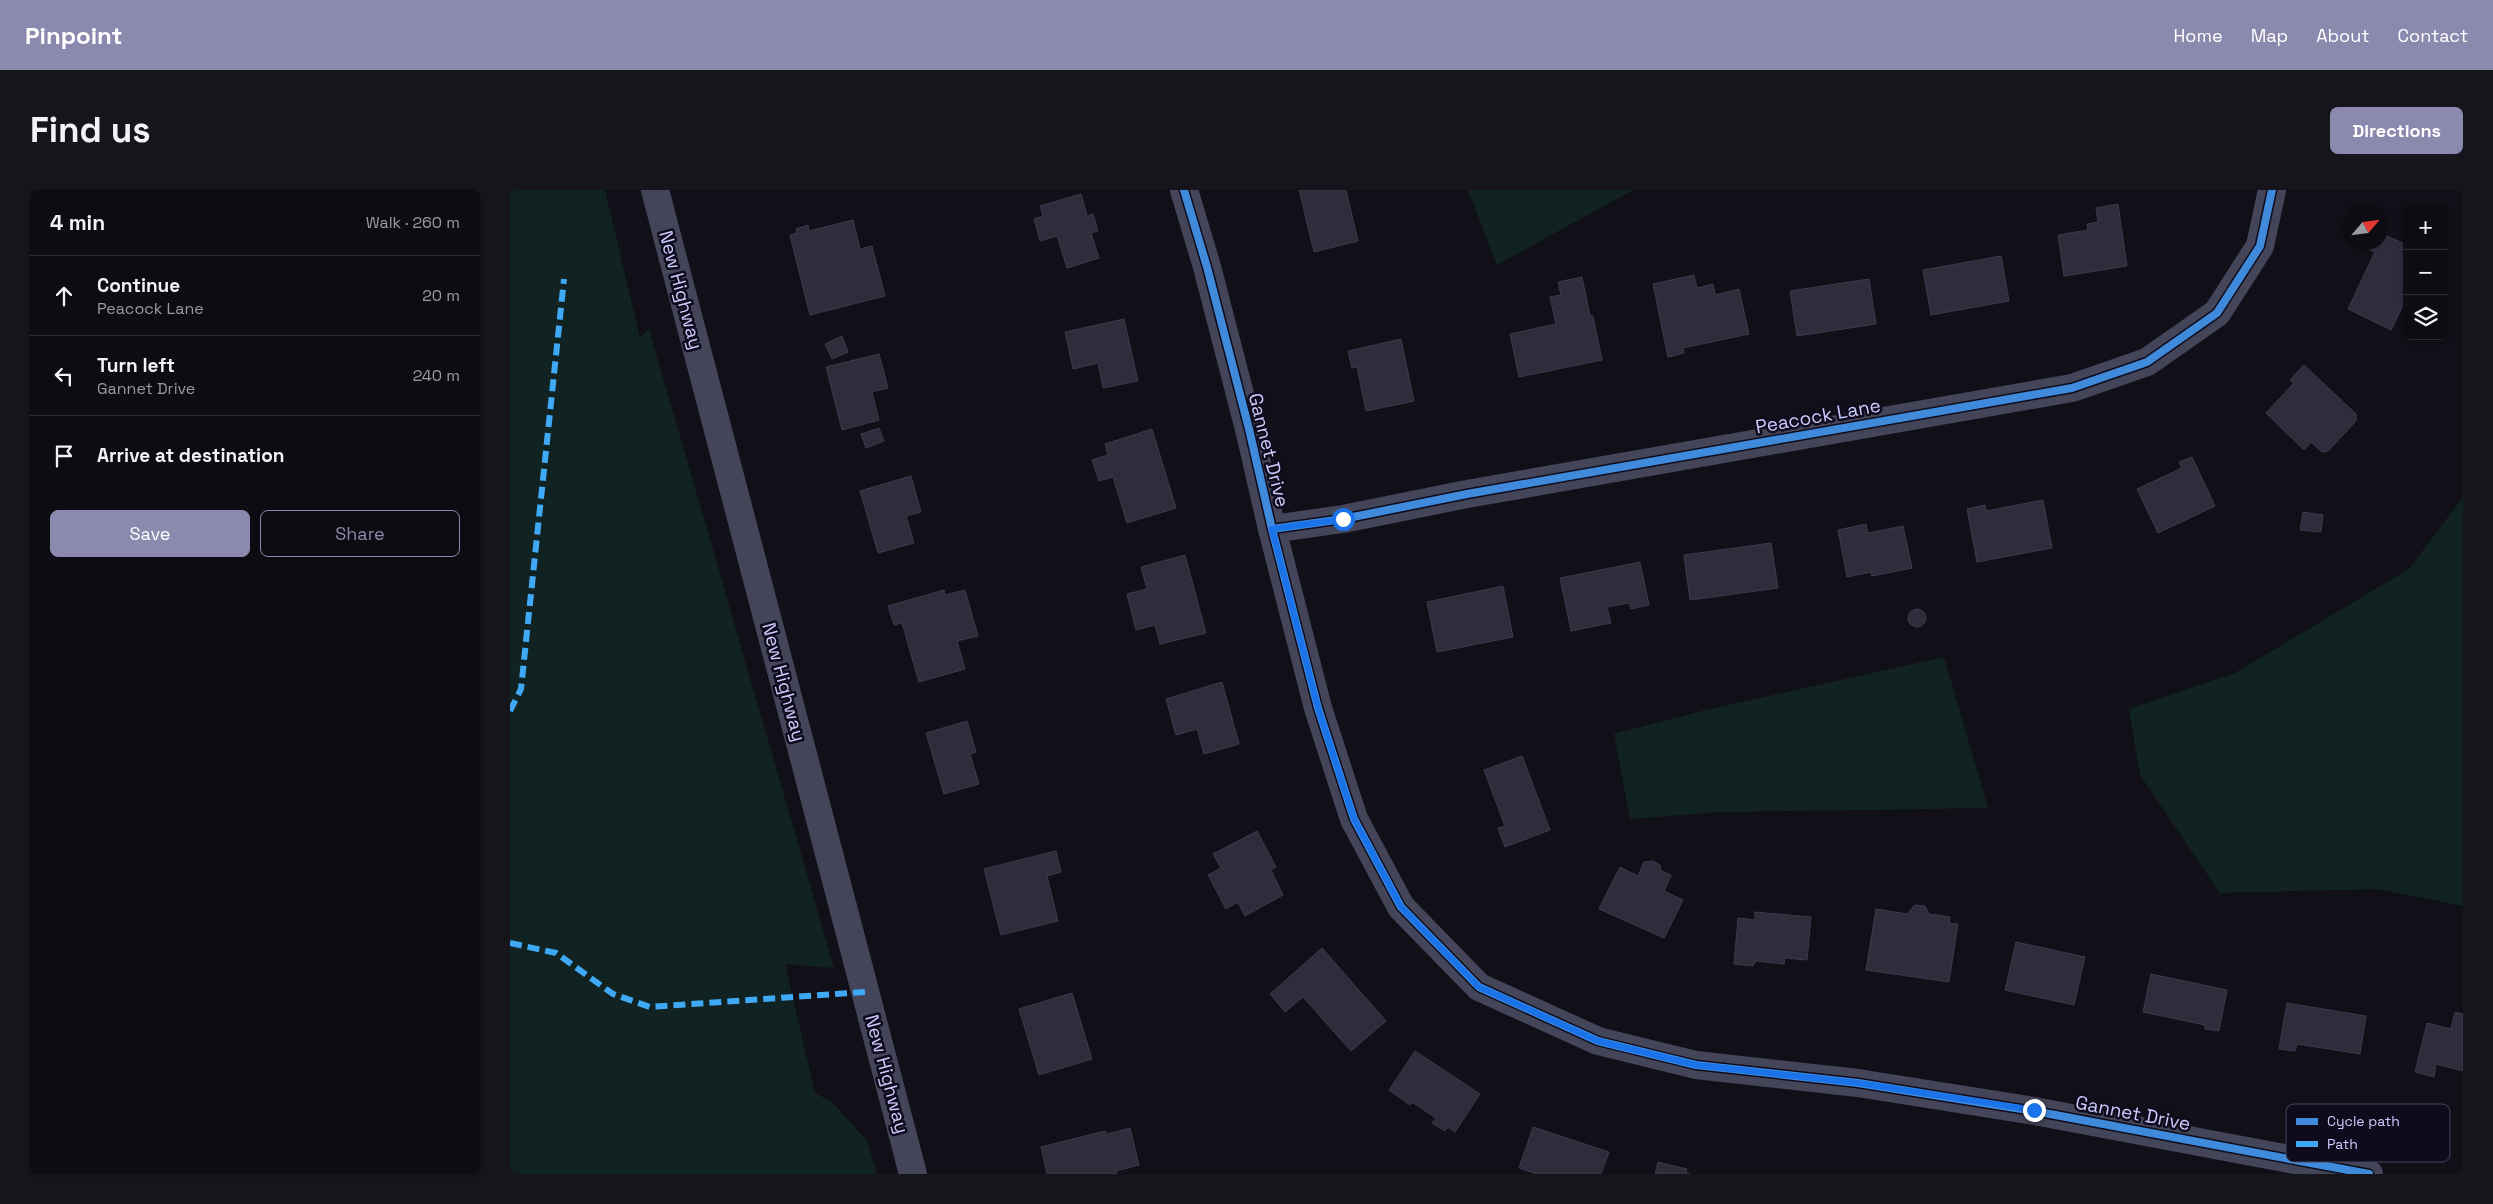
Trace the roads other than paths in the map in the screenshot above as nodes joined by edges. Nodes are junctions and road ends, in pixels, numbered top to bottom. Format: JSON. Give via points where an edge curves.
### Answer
{"nodes":[{"id":1,"x":655,"y":190,"type":"edge"},
{"id":2,"x":1184,"y":190,"type":"edge"},
{"id":3,"x":2272,"y":190,"type":"edge"},
{"id":4,"x":1272,"y":529,"type":"junction"},
{"id":5,"x":2286,"y":1158,"type":"edge"},
{"id":6,"x":2305,"y":1162,"type":"edge"},
{"id":7,"x":913,"y":1174,"type":"edge"},
{"id":8,"x":2368,"y":1174,"type":"edge"}],
"edges":[{"from":1,"to":7,"type":"street","name":"New Highway"},
{"from":2,"to":4,"type":"street","name":"Gannet Drive","via":[[1207,267]]},
{"from":3,"to":4,"type":"street","name":"Peacock Lane","via":[[2260,246],[2217,312],[2147,362],[2072,388]]},
{"from":4,"to":5,"type":"street","name":"Gannet Drive","via":[[1318,708],[1354,819],[1401,907],[1479,987],[1598,1041],[1696,1065],[1858,1083],[2034,1110]]},
{"from":6,"to":8,"type":"street","name":"Gannet Drive"}]}
